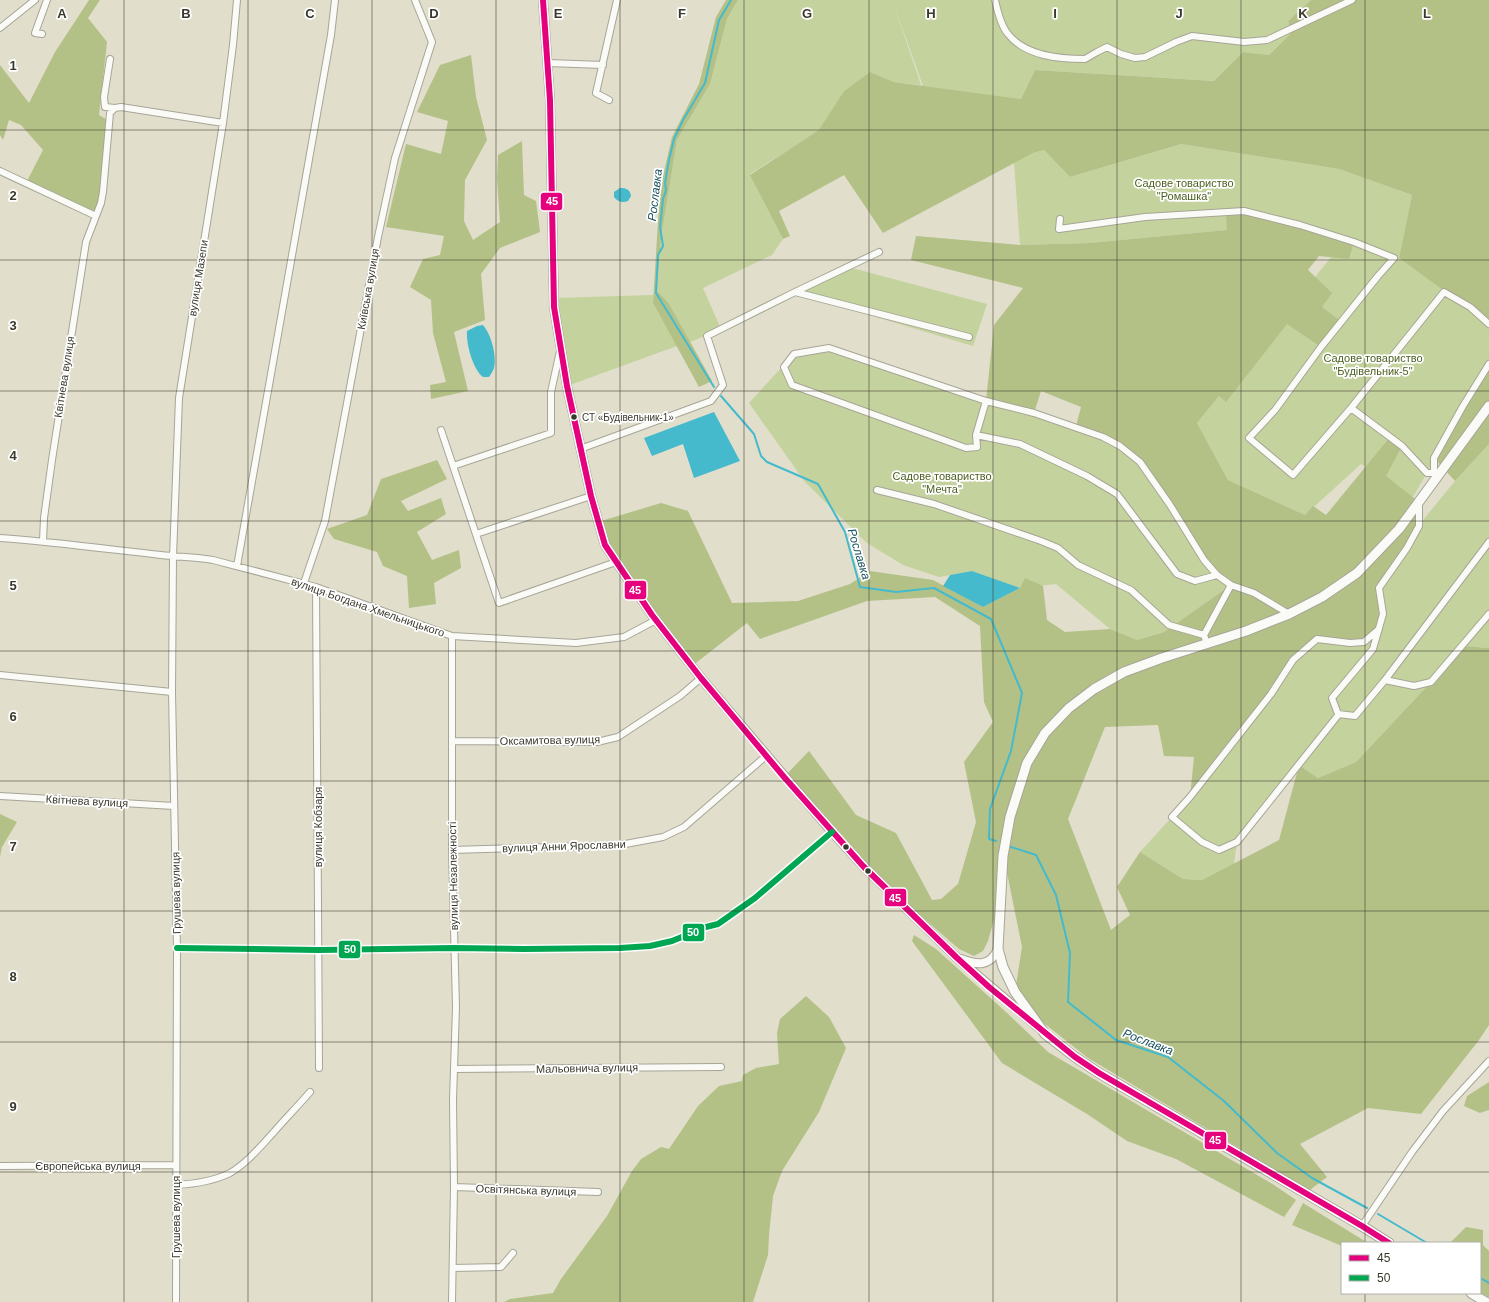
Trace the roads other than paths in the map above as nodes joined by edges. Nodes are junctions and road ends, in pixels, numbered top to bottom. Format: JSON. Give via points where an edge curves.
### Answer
{"nodes":[{"id":1,"x":35,"y":0,"type":"edge"},
{"id":2,"x":47,"y":0,"type":"edge"},
{"id":3,"x":237,"y":0,"type":"edge"},
{"id":4,"x":335,"y":0,"type":"edge"},
{"id":5,"x":415,"y":0,"type":"edge"},
{"id":6,"x":543,"y":0,"type":"edge"},
{"id":7,"x":617,"y":0,"type":"edge"},
{"id":8,"x":994,"y":0,"type":"edge"},
{"id":9,"x":1352,"y":0,"type":"edge"},
{"id":10,"x":0,"y":28,"type":"edge"},
{"id":11,"x":42,"y":34,"type":"dead end"},
{"id":12,"x":110,"y":59,"type":"dead end"},
{"id":13,"x":548,"y":63,"type":"junction"},
{"id":14,"x":603,"y":66,"type":"junction"},
{"id":15,"x":609,"y":100,"type":"dead end"},
{"id":16,"x":115,"y":108,"type":"junction"},
{"id":17,"x":223,"y":123,"type":"junction"},
{"id":18,"x":0,"y":171,"type":"edge"},
{"id":19,"x":96,"y":216,"type":"junction"},
{"id":20,"x":1060,"y":219,"type":"dead end"},
{"id":21,"x":879,"y":252,"type":"dead end"},
{"id":22,"x":795,"y":292,"type":"junction"},
{"id":23,"x":1489,"y":324,"type":"edge"},
{"id":24,"x":969,"y":337,"type":"dead end"},
{"id":25,"x":560,"y":350,"type":"junction"},
{"id":26,"x":1489,"y":364,"type":"edge"},
{"id":27,"x":986,"y":401,"type":"junction"},
{"id":28,"x":1489,"y":406,"type":"edge"},
{"id":29,"x":1351,"y":408,"type":"junction"},
{"id":30,"x":441,"y":430,"type":"dead end"},
{"id":31,"x":976,"y":435,"type":"junction"},
{"id":32,"x":580,"y":449,"type":"junction"},
{"id":33,"x":453,"y":466,"type":"junction"},
{"id":34,"x":1436,"y":475,"type":"junction"},
{"id":35,"x":877,"y":490,"type":"dead end"},
{"id":36,"x":591,"y":496,"type":"junction"},
{"id":37,"x":1419,"y":502,"type":"junction"},
{"id":38,"x":476,"y":534,"type":"junction"},
{"id":39,"x":0,"y":538,"type":"edge"},
{"id":40,"x":43,"y":541,"type":"junction"},
{"id":41,"x":1489,"y":542,"type":"edge"},
{"id":42,"x":173,"y":557,"type":"junction"},
{"id":43,"x":616,"y":562,"type":"junction"},
{"id":44,"x":237,"y":566,"type":"junction"},
{"id":45,"x":1217,"y":575,"type":"junction"},
{"id":46,"x":304,"y":583,"type":"junction"},
{"id":47,"x":1231,"y":585,"type":"junction"},
{"id":48,"x":316,"y":587,"type":"junction"},
{"id":49,"x":1288,"y":614,"type":"junction"},
{"id":50,"x":1489,"y":614,"type":"edge"},
{"id":51,"x":656,"y":620,"type":"junction"},
{"id":52,"x":1378,"y":629,"type":"junction"},
{"id":53,"x":452,"y":636,"type":"junction"},
{"id":54,"x":1206,"y":639,"type":"junction"},
{"id":55,"x":0,"y":675,"type":"edge"},
{"id":56,"x":701,"y":678,"type":"junction"},
{"id":57,"x":1385,"y":680,"type":"junction"},
{"id":58,"x":172,"y":692,"type":"junction"},
{"id":59,"x":1339,"y":714,"type":"junction"},
{"id":60,"x":452,"y":741,"type":"junction"},
{"id":61,"x":766,"y":756,"type":"junction"},
{"id":62,"x":0,"y":796,"type":"edge"},
{"id":63,"x":174,"y":806,"type":"junction"},
{"id":64,"x":832,"y":832,"type":"junction"},
{"id":65,"x":452,"y":850,"type":"junction"},
{"id":66,"x":177,"y":948,"type":"junction"},
{"id":67,"x":454,"y":948,"type":"junction"},
{"id":68,"x":998,"y":949,"type":"junction"},
{"id":69,"x":319,"y":950,"type":"junction"},
{"id":70,"x":956,"y":957,"type":"junction"},
{"id":71,"x":1045,"y":1034,"type":"junction"},
{"id":72,"x":1489,"y":1061,"type":"edge"},
{"id":73,"x":721,"y":1067,"type":"dead end"},
{"id":74,"x":319,"y":1068,"type":"dead end"},
{"id":75,"x":454,"y":1069,"type":"junction"},
{"id":76,"x":310,"y":1092,"type":"dead end"},
{"id":77,"x":176,"y":1165,"type":"junction"},
{"id":78,"x":0,"y":1166,"type":"edge"},
{"id":79,"x":176,"y":1185,"type":"junction"},
{"id":80,"x":454,"y":1187,"type":"junction"},
{"id":81,"x":598,"y":1192,"type":"dead end"},
{"id":82,"x":1362,"y":1226,"type":"junction"},
{"id":83,"x":1387,"y":1242,"type":"edge"},
{"id":84,"x":513,"y":1253,"type":"dead end"},
{"id":85,"x":453,"y":1268,"type":"junction"},
{"id":86,"x":1473,"y":1294,"type":"edge"},
{"id":87,"x":176,"y":1302,"type":"edge"},
{"id":88,"x":452,"y":1302,"type":"edge"},
{"id":89,"x":1486,"y":1302,"type":"edge"}],
"edges":[{"from":1,"to":10,"type":"street"},
{"from":2,"to":11,"type":"street","via":[[35,33]]},
{"from":3,"to":17,"type":"street","name":"вулиця Мазепи"},
{"from":4,"to":44,"type":"street","via":[[331,35]]},
{"from":5,"to":46,"type":"street","name":"Київська вулиця","via":[[432,42],[395,158],[325,521]]},
{"from":6,"to":13,"type":"street"},
{"from":7,"to":14,"type":"street"},
{"from":8,"to":9,"type":"street","via":[[1008,34],[1022,47],[1046,56],[1085,59],[1107,48],[1135,58],[1145,57],[1192,36],[1244,42],[1266,40]]},
{"from":12,"to":16,"type":"street","via":[[104,102],[105,107]]},
{"from":13,"to":14,"type":"street"},
{"from":13,"to":25,"type":"street","via":[[554,306]]},
{"from":14,"to":15,"type":"street","via":[[596,93]]},
{"from":16,"to":17,"type":"street"},
{"from":16,"to":19,"type":"street","name":"Квітнева вулиця","via":[[110,114],[103,192]]},
{"from":17,"to":42,"type":"street","name":"вулиця Мазепи","via":[[179,398]]},
{"from":18,"to":19,"type":"street"},
{"from":19,"to":40,"type":"street","name":"Квітнева вулиця","via":[[86,242],[52,460]]},
{"from":20,"to":29,"type":"street","via":[[1059,228],[1145,217],[1244,211],[1300,225],[1394,258],[1275,410],[1249,438],[1293,475]]},
{"from":21,"to":22,"type":"street"},
{"from":22,"to":24,"type":"street"},
{"from":22,"to":32,"type":"street","via":[[707,336],[723,386],[711,401]]},
{"from":23,"to":29,"type":"street","via":[[1470,307],[1444,292]]},
{"from":25,"to":32,"type":"street"},
{"from":25,"to":33,"type":"street","via":[[551,392],[551,433]]},
{"from":26,"to":34,"type":"street","via":[[1434,458]]},
{"from":27,"to":31,"type":"street"},
{"from":27,"to":31,"type":"street","via":[[829,348],[794,354],[784,367],[792,385],[966,448],[977,447]]},
{"from":27,"to":45,"type":"street","via":[[1076,426],[1120,446],[1140,462],[1204,560]]},
{"from":28,"to":34,"type":"main road"},
{"from":29,"to":34,"type":"street","via":[[1402,446],[1427,473]]},
{"from":30,"to":33,"type":"street"},
{"from":31,"to":45,"type":"street","via":[[1020,444],[1087,476],[1117,494],[1177,574],[1196,582]]},
{"from":32,"to":36,"type":"street"},
{"from":33,"to":38,"type":"street"},
{"from":34,"to":37,"type":"main road"},
{"from":35,"to":54,"type":"street","via":[[934,504],[1058,548],[1078,565],[1131,590],[1169,625]]},
{"from":36,"to":38,"type":"street"},
{"from":36,"to":43,"type":"street","via":[[605,545]]},
{"from":37,"to":49,"type":"main road","via":[[1399,529],[1357,573],[1322,597]]},
{"from":37,"to":52,"type":"street","via":[[1418,526],[1407,548],[1379,588],[1383,614]]},
{"from":38,"to":43,"type":"street","via":[[499,603]]},
{"from":39,"to":40,"type":"street"},
{"from":40,"to":42,"type":"street"},
{"from":41,"to":57,"type":"street"},
{"from":42,"to":44,"type":"street","name":"вулиця Богдана Хмельницького","via":[[200,558]]},
{"from":42,"to":58,"type":"street","name":"Грушева вулиця"},
{"from":43,"to":51,"type":"street"},
{"from":44,"to":46,"type":"street","name":"вулиця Богдана Хмельницького"},
{"from":45,"to":47,"type":"street"},
{"from":46,"to":48,"type":"street","name":"вулиця Богдана Хмельницького"},
{"from":47,"to":49,"type":"street","via":[[1254,593]]},
{"from":47,"to":54,"type":"street"},
{"from":48,"to":53,"type":"street","name":"вулиця Богдана Хмельницького"},
{"from":48,"to":69,"type":"street","name":"вулиця Кобзаря"},
{"from":49,"to":54,"type":"main road","via":[[1246,631]]},
{"from":50,"to":57,"type":"street","via":[[1431,682],[1414,686]]},
{"from":51,"to":53,"type":"street","name":"вулиця Богдана Хмельницького","via":[[624,637],[576,643]]},
{"from":51,"to":56,"type":"street"},
{"from":52,"to":59,"type":"street","via":[[1373,649],[1332,698]]},
{"from":52,"to":59,"type":"street","via":[[1364,642],[1317,639],[1294,660],[1257,712],[1172,817],[1202,842],[1219,850],[1237,842]]},
{"from":53,"to":60,"type":"street","name":"вулиця Незалежності"},
{"from":54,"to":68,"type":"main road","via":[[1124,672],[1094,689],[1069,708],[1045,733],[1027,763],[1010,817],[1003,856]]},
{"from":55,"to":58,"type":"street"},
{"from":56,"to":60,"type":"street","name":"Оксамитова вулиця","via":[[680,696],[618,737],[597,742]]},
{"from":56,"to":61,"type":"street"},
{"from":57,"to":59,"type":"street","via":[[1355,716]]},
{"from":58,"to":63,"type":"street","name":"Грушева вулиця"},
{"from":60,"to":65,"type":"street","name":"вулиця Незалежності"},
{"from":61,"to":64,"type":"street"},
{"from":61,"to":65,"type":"street","name":"вулиця Анни Ярославни","via":[[684,826],[664,837],[620,845]]},
{"from":62,"to":63,"type":"street","name":"Квітнева вулиця"},
{"from":63,"to":66,"type":"street","name":"Грушева вулиця"},
{"from":64,"to":67,"type":"street","via":[[755,898],[718,924],[672,941],[650,946],[620,948]]},
{"from":64,"to":70,"type":"street","via":[[862,866]]},
{"from":65,"to":67,"type":"street","name":"вулиця Незалежності"},
{"from":66,"to":69,"type":"street"},
{"from":66,"to":77,"type":"street","name":"Грушева вулиця"},
{"from":67,"to":69,"type":"street"},
{"from":67,"to":75,"type":"street","name":"вулиця Незалежності"},
{"from":68,"to":70,"type":"street","via":[[995,956],[986,963],[971,963]]},
{"from":68,"to":71,"type":"main road","via":[[1015,992]]},
{"from":69,"to":74,"type":"street","name":"вулиця Кобзаря"},
{"from":70,"to":71,"type":"street"},
{"from":71,"to":82,"type":"main road","via":[[1099,1073]]},
{"from":72,"to":82,"type":"street","via":[[1442,1111]]},
{"from":73,"to":75,"type":"street","name":"Мальовнича вулиця"},
{"from":75,"to":80,"type":"street","name":"вулиця Незалежності"},
{"from":76,"to":79,"type":"street","via":[[239,1167],[216,1178]]},
{"from":77,"to":78,"type":"street","name":"Європейська вулиця"},
{"from":77,"to":79,"type":"street","name":"Грушева вулиця"},
{"from":79,"to":87,"type":"street","name":"Грушева вулиця"},
{"from":80,"to":81,"type":"street","name":"Освітянська вулиця"},
{"from":80,"to":85,"type":"street","name":"вулиця Незалежності"},
{"from":82,"to":83,"type":"main road"},
{"from":84,"to":85,"type":"street","via":[[501,1267]]},
{"from":85,"to":88,"type":"street","name":"вулиця Незалежності"},
{"from":86,"to":89,"type":"main road"}]}
